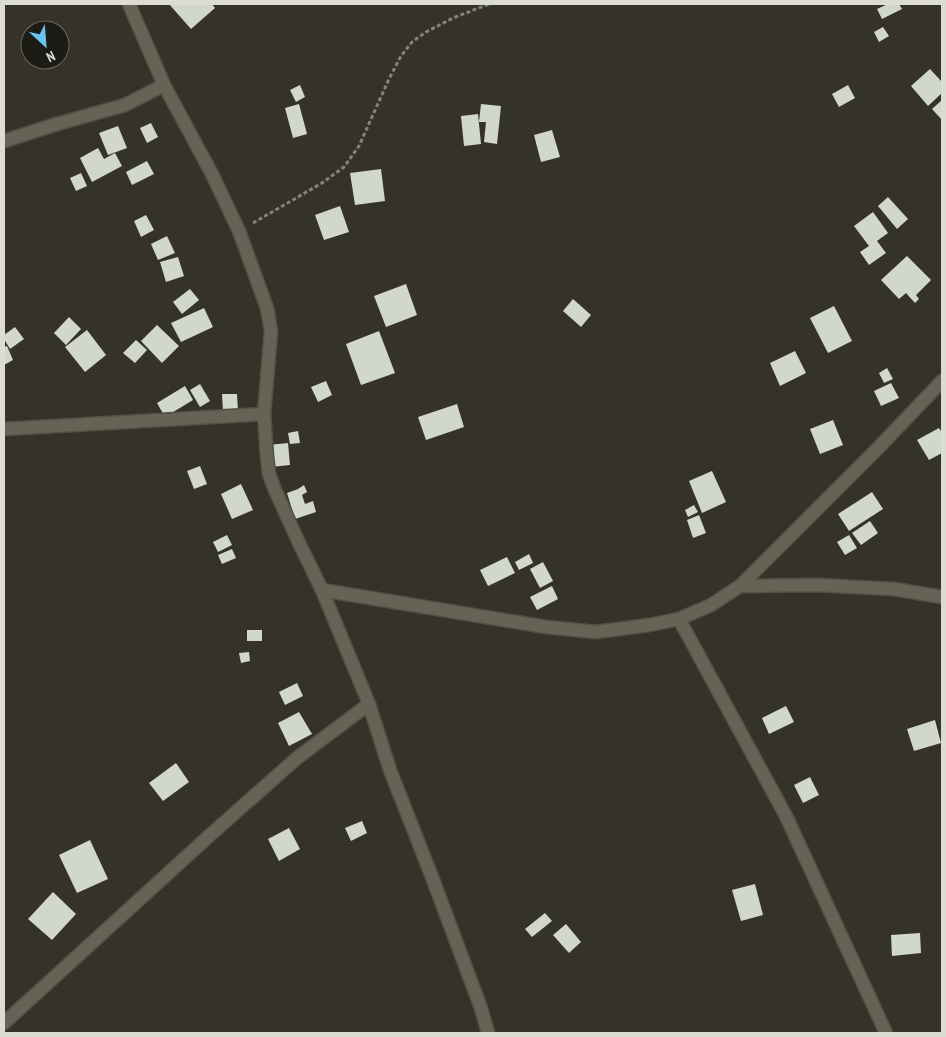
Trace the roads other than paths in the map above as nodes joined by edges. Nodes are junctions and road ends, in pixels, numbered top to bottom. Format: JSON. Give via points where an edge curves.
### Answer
{"nodes":[{"id":1,"x":130,"y":4,"type":"edge"},
{"id":2,"x":164,"y":85,"type":"junction"},
{"id":3,"x":4,"y":141,"type":"edge"},
{"id":4,"x":942,"y":381,"type":"edge"},
{"id":5,"x":264,"y":414,"type":"junction"},
{"id":6,"x":4,"y":430,"type":"edge"},
{"id":7,"x":740,"y":586,"type":"junction"},
{"id":8,"x":322,"y":590,"type":"junction"},
{"id":9,"x":942,"y":597,"type":"edge"},
{"id":10,"x":679,"y":619,"type":"junction"},
{"id":11,"x":369,"y":704,"type":"junction"},
{"id":12,"x":4,"y":1023,"type":"edge"},
{"id":13,"x":488,"y":1033,"type":"edge"},
{"id":14,"x":886,"y":1033,"type":"edge"}],
"edges":[{"from":1,"to":2,"type":"street"},
{"from":2,"to":3,"type":"street","via":[[125,105]]},
{"from":2,"to":5,"type":"street","via":[[239,231],[267,308],[271,331]]},
{"from":4,"to":7,"type":"street"},
{"from":5,"to":6,"type":"street"},
{"from":5,"to":8,"type":"street","via":[[269,474]]},
{"from":7,"to":9,"type":"street","via":[[816,585]]},
{"from":7,"to":10,"type":"street","via":[[711,605]]},
{"from":8,"to":10,"type":"street","via":[[546,627],[596,632]]},
{"from":8,"to":11,"type":"street"},
{"from":10,"to":14,"type":"street","via":[[786,816]]},
{"from":11,"to":12,"type":"street","via":[[297,758]]},
{"from":11,"to":13,"type":"street","via":[[390,770],[443,905]]}]}
